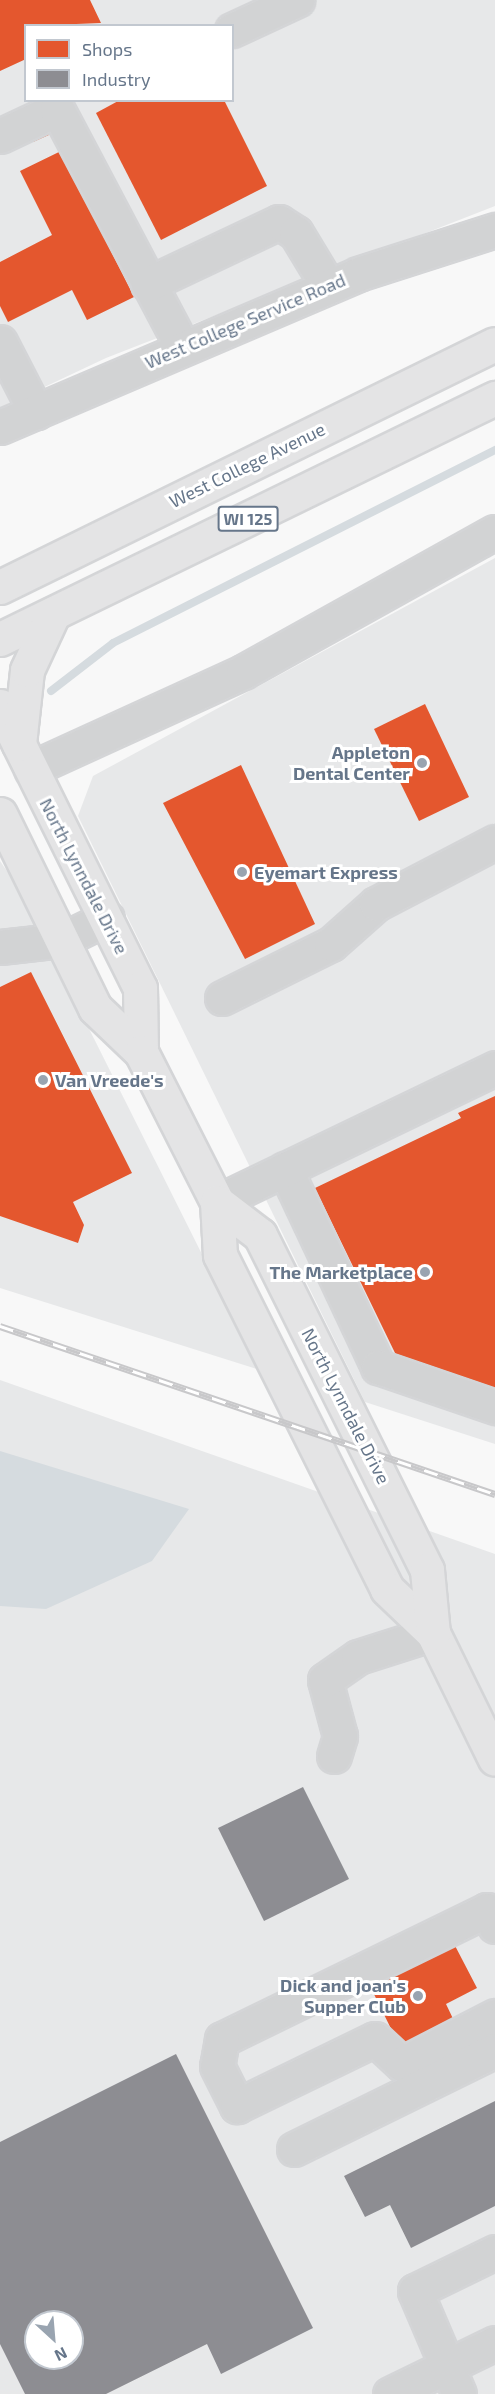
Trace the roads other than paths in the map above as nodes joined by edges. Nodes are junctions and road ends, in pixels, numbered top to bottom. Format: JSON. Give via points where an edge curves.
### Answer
{"nodes":[{"id":1,"x":297,"y":0,"type":"edge"},
{"id":2,"x":234,"y":29,"type":"edge"},
{"id":3,"x":67,"y":105,"type":"edge"},
{"id":4,"x":0,"y":136,"type":"edge"},
{"id":5,"x":495,"y":230,"type":"edge"},
{"id":6,"x":147,"y":284,"type":"junction"},
{"id":7,"x":328,"y":286,"type":"junction"},
{"id":8,"x":0,"y":342,"type":"edge"},
{"id":9,"x":495,"y":344,"type":"edge"},
{"id":10,"x":182,"y":346,"type":"junction"},
{"id":11,"x":495,"y":398,"type":"edge"},
{"id":12,"x":36,"y":412,"type":"junction"},
{"id":13,"x":2,"y":422,"type":"edge"},
{"id":14,"x":495,"y":532,"type":"edge"},
{"id":15,"x":0,"y":587,"type":"edge"},
{"id":16,"x":53,"y":614,"type":"junction"},
{"id":17,"x":0,"y":639,"type":"edge"},
{"id":18,"x":0,"y":706,"type":"edge"},
{"id":19,"x":25,"y":757,"type":"junction"},
{"id":20,"x":0,"y":814,"type":"edge"},
{"id":21,"x":495,"y":842,"type":"edge"},
{"id":22,"x":107,"y":918,"type":"junction"},
{"id":23,"x":62,"y":940,"type":"junction"},
{"id":24,"x":0,"y":947,"type":"edge"},
{"id":25,"x":222,"y":998,"type":"dead end"},
{"id":26,"x":141,"y":1052,"type":"junction"},
{"id":27,"x":495,"y":1068,"type":"edge"},
{"id":28,"x":285,"y":1170,"type":"junction"},
{"id":29,"x":217,"y":1202,"type":"junction"},
{"id":30,"x":495,"y":1407,"type":"edge"},
{"id":31,"x":433,"y":1633,"type":"junction"},
{"id":32,"x":334,"y":1756,"type":"dead end"},
{"id":33,"x":495,"y":1759,"type":"edge"},
{"id":34,"x":495,"y":1926,"type":"edge"},
{"id":35,"x":495,"y":2016,"type":"edge"},
{"id":36,"x":495,"y":2050,"type":"edge"},
{"id":37,"x":294,"y":2149,"type":"dead end"},
{"id":38,"x":495,"y":2252,"type":"edge"},
{"id":39,"x":495,"y":2343,"type":"edge"},
{"id":40,"x":452,"y":2380,"type":"edge"},
{"id":41,"x":390,"y":2394,"type":"edge"}],
"edges":[{"from":1,"to":2,"type":"street"},
{"from":3,"to":4,"type":"street"},
{"from":3,"to":6,"type":"street"},
{"from":5,"to":7,"type":"street","name":"West College Service Road"},
{"from":6,"to":7,"type":"street","via":[[279,222],[296,233]]},
{"from":6,"to":10,"type":"street"},
{"from":7,"to":10,"type":"street","name":"West College Service Road"},
{"from":8,"to":12,"type":"street"},
{"from":9,"to":15,"type":"main road","name":"West College Avenue","number":"WI 125"},
{"from":10,"to":12,"type":"street","name":"West College Service Road"},
{"from":11,"to":16,"type":"main road","number":"WI 125"},
{"from":12,"to":13,"type":"street","name":"West College Service Road"},
{"from":14,"to":19,"type":"street","via":[[243,672]]},
{"from":16,"to":17,"type":"main road","number":"WI 125"},
{"from":16,"to":19,"type":"main road","via":[[27,670]]},
{"from":18,"to":19,"type":"main road","name":"North Lynndale Drive"},
{"from":19,"to":22,"type":"main road","name":"North Lynndale Drive"},
{"from":20,"to":23,"type":"main road","name":"North Lynndale Drive"},
{"from":21,"to":25,"type":"street","via":[[376,904],[332,944]]},
{"from":22,"to":23,"type":"street"},
{"from":22,"to":26,"type":"main road","name":"North Lynndale Drive","via":[[140,988]]},
{"from":23,"to":24,"type":"street"},
{"from":23,"to":26,"type":"main road","name":"North Lynndale Drive","via":[[95,1008]]},
{"from":26,"to":29,"type":"main road","name":"North Lynndale Drive"},
{"from":27,"to":28,"type":"street"},
{"from":28,"to":29,"type":"street"},
{"from":28,"to":30,"type":"street","via":[[378,1367]]},
{"from":29,"to":31,"type":"main road","name":"North Lynndale Drive","via":[[219,1255],[305,1428],[387,1589]]},
{"from":29,"to":31,"type":"main road","name":"North Lynndale Drive","via":[[260,1235],[427,1570]]},
{"from":31,"to":32,"type":"street","via":[[358,1657],[325,1680],[340,1736]]},
{"from":31,"to":33,"type":"main road","name":"North Lynndale Drive"},
{"from":34,"to":35,"type":"street","via":[[488,1910],[222,2038],[217,2066],[237,2106],[375,2039],[402,2064]]},
{"from":36,"to":37,"type":"street"},
{"from":38,"to":40,"type":"street","via":[[415,2291]]},
{"from":39,"to":40,"type":"street"},
{"from":40,"to":41,"type":"street"}]}
